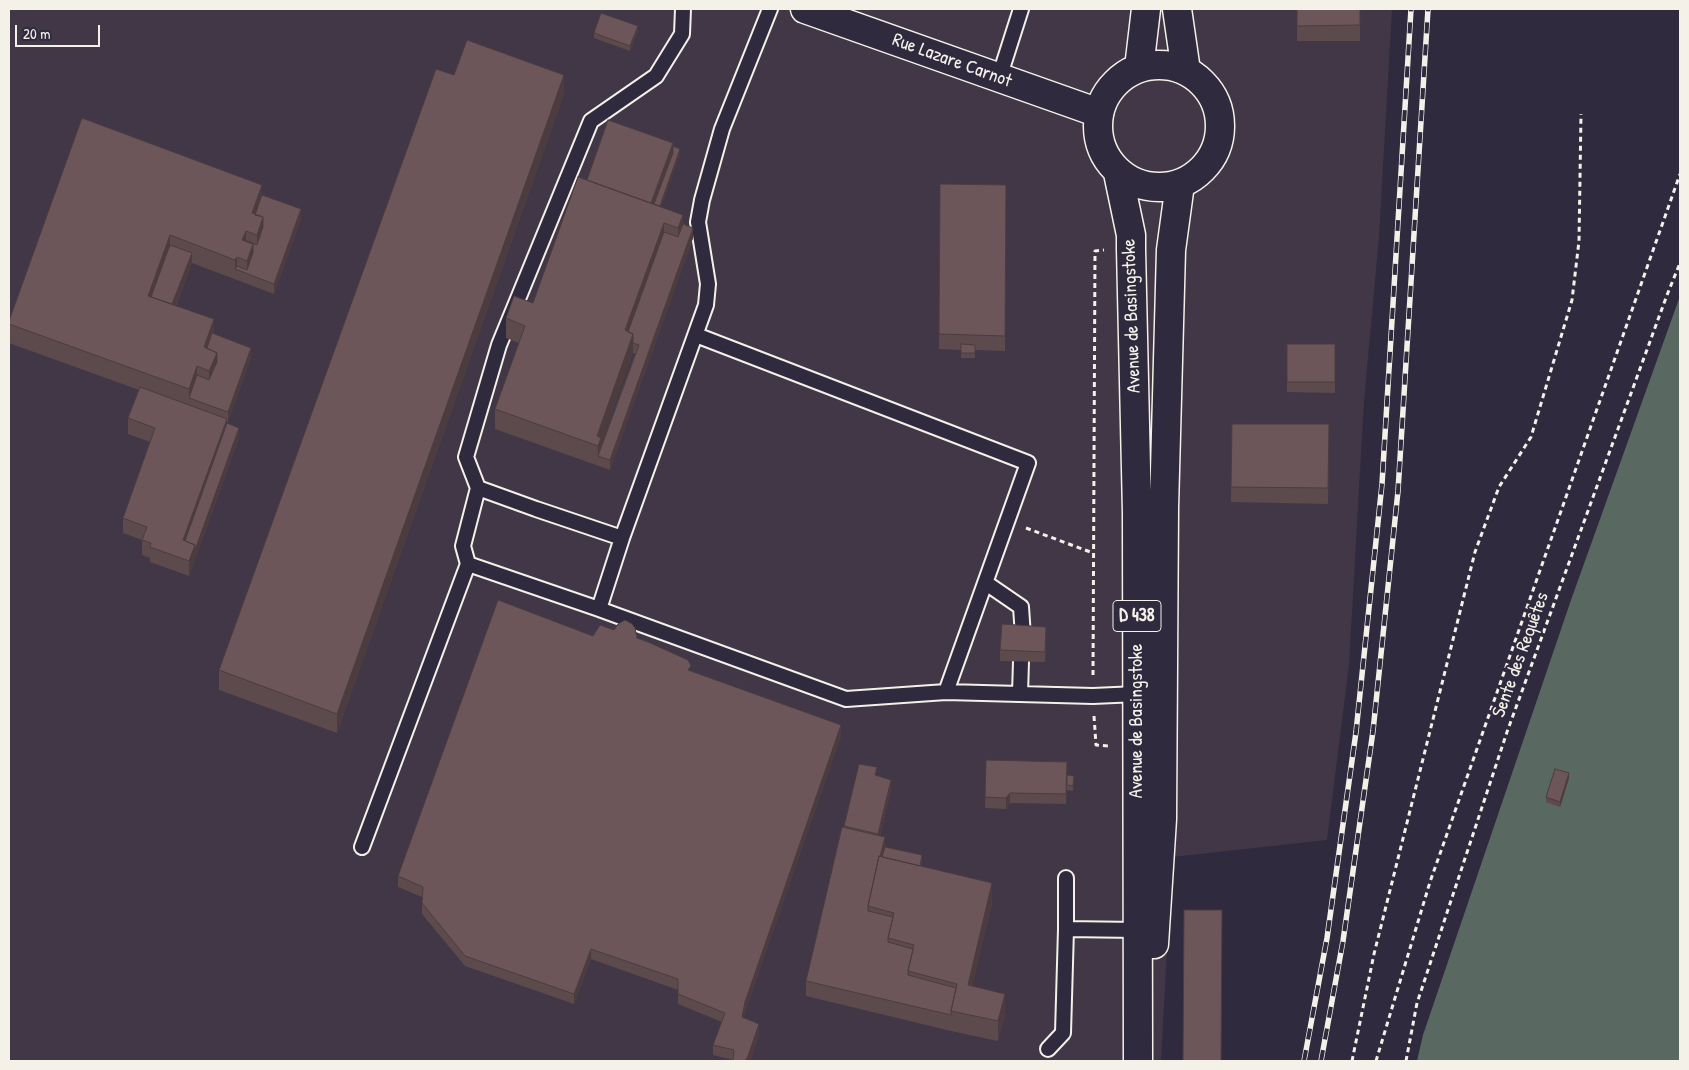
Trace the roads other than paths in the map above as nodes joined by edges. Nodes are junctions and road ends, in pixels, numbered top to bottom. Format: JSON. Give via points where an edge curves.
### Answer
{"nodes":[{"id":1,"x":683,"y":9,"type":"edge"},
{"id":2,"x":770,"y":9,"type":"edge"},
{"id":3,"x":806,"y":9,"type":"edge"},
{"id":4,"x":1021,"y":9,"type":"edge"},
{"id":5,"x":1146,"y":9,"type":"edge"},
{"id":6,"x":1177,"y":9,"type":"edge"},
{"id":7,"x":1138,"y":68,"type":"junction"},
{"id":8,"x":1186,"y":71,"type":"junction"},
{"id":9,"x":999,"y":78,"type":"junction"},
{"id":10,"x":1098,"y":113,"type":"junction"},
{"id":11,"x":1118,"y":173,"type":"junction"},
{"id":12,"x":1180,"y":184,"type":"junction"},
{"id":13,"x":696,"y":335,"type":"junction"},
{"id":14,"x":478,"y":488,"type":"junction"},
{"id":15,"x":622,"y":538,"type":"junction"},
{"id":16,"x":468,"y":564,"type":"junction"},
{"id":17,"x":986,"y":583,"type":"junction"},
{"id":18,"x":600,"y":609,"type":"junction"},
{"id":19,"x":1023,"y":636,"type":"edge"},
{"id":20,"x":1021,"y":661,"type":"edge"},
{"id":21,"x":946,"y":692,"type":"junction"},
{"id":22,"x":1020,"y":694,"type":"junction"},
{"id":23,"x":1137,"y":694,"type":"junction"},
{"id":24,"x":362,"y":847,"type":"dead end"},
{"id":25,"x":1066,"y":878,"type":"dead end"},
{"id":26,"x":1066,"y":929,"type":"junction"},
{"id":27,"x":1137,"y":930,"type":"junction"},
{"id":28,"x":1048,"y":1049,"type":"dead end"},
{"id":29,"x":1138,"y":1061,"type":"edge"},
{"id":30,"x":1146,"y":1061,"type":"edge"}],
"edges":[{"from":1,"to":14,"type":"lane","via":[[682,34],[656,76],[591,121],[499,345],[466,457]]},
{"from":2,"to":13,"type":"lane","via":[[722,129],[702,200],[698,222],[708,284],[706,305]]},
{"from":3,"to":9,"type":"main road","name":"Rue Lazare Carnot"},
{"from":4,"to":9,"type":"lane"},
{"from":5,"to":7,"type":"main road"},
{"from":6,"to":8,"type":"main road"},
{"from":7,"to":8,"type":"main road","via":[[1170,66]]},
{"from":7,"to":10,"type":"main road","via":[[1120,78],[1106,94]]},
{"from":8,"to":12,"type":"main road","via":[[1203,83],[1214,99],[1220,119],[1219,139],[1211,158],[1198,174]]},
{"from":9,"to":10,"type":"main road","name":"Rue Lazare Carnot"},
{"from":10,"to":11,"type":"main road","via":[[1100,146]]},
{"from":11,"to":12,"type":"main road","via":[[1148,187]]},
{"from":11,"to":23,"type":"main road","name":"Avenue de Basingstoke","number":"D 438","via":[[1131,235]]},
{"from":12,"to":30,"type":"main road","name":"Avenue de Basingstoke","number":"D 438","via":[[1171,250],[1164,508],[1162,819]]},
{"from":13,"to":15,"type":"lane"},
{"from":13,"to":17,"type":"lane","via":[[1028,463]]},
{"from":14,"to":15,"type":"lane"},
{"from":14,"to":16,"type":"lane","via":[[463,546]]},
{"from":15,"to":18,"type":"lane"},
{"from":16,"to":18,"type":"lane"},
{"from":16,"to":24,"type":"lane"},
{"from":17,"to":19,"type":"lane","via":[[1020,606]]},
{"from":17,"to":21,"type":"lane"},
{"from":18,"to":21,"type":"lane","via":[[846,699]]},
{"from":20,"to":22,"type":"lane"},
{"from":21,"to":22,"type":"lane"},
{"from":22,"to":23,"type":"lane"},
{"from":23,"to":27,"type":"main road","name":"Avenue de Basingstoke","number":"D 438"},
{"from":25,"to":26,"type":"lane"},
{"from":26,"to":27,"type":"lane"},
{"from":26,"to":28,"type":"lane","via":[[1063,1033]]},
{"from":27,"to":29,"type":"main road","name":"Avenue de Basingstoke","number":"D 438"}]}
